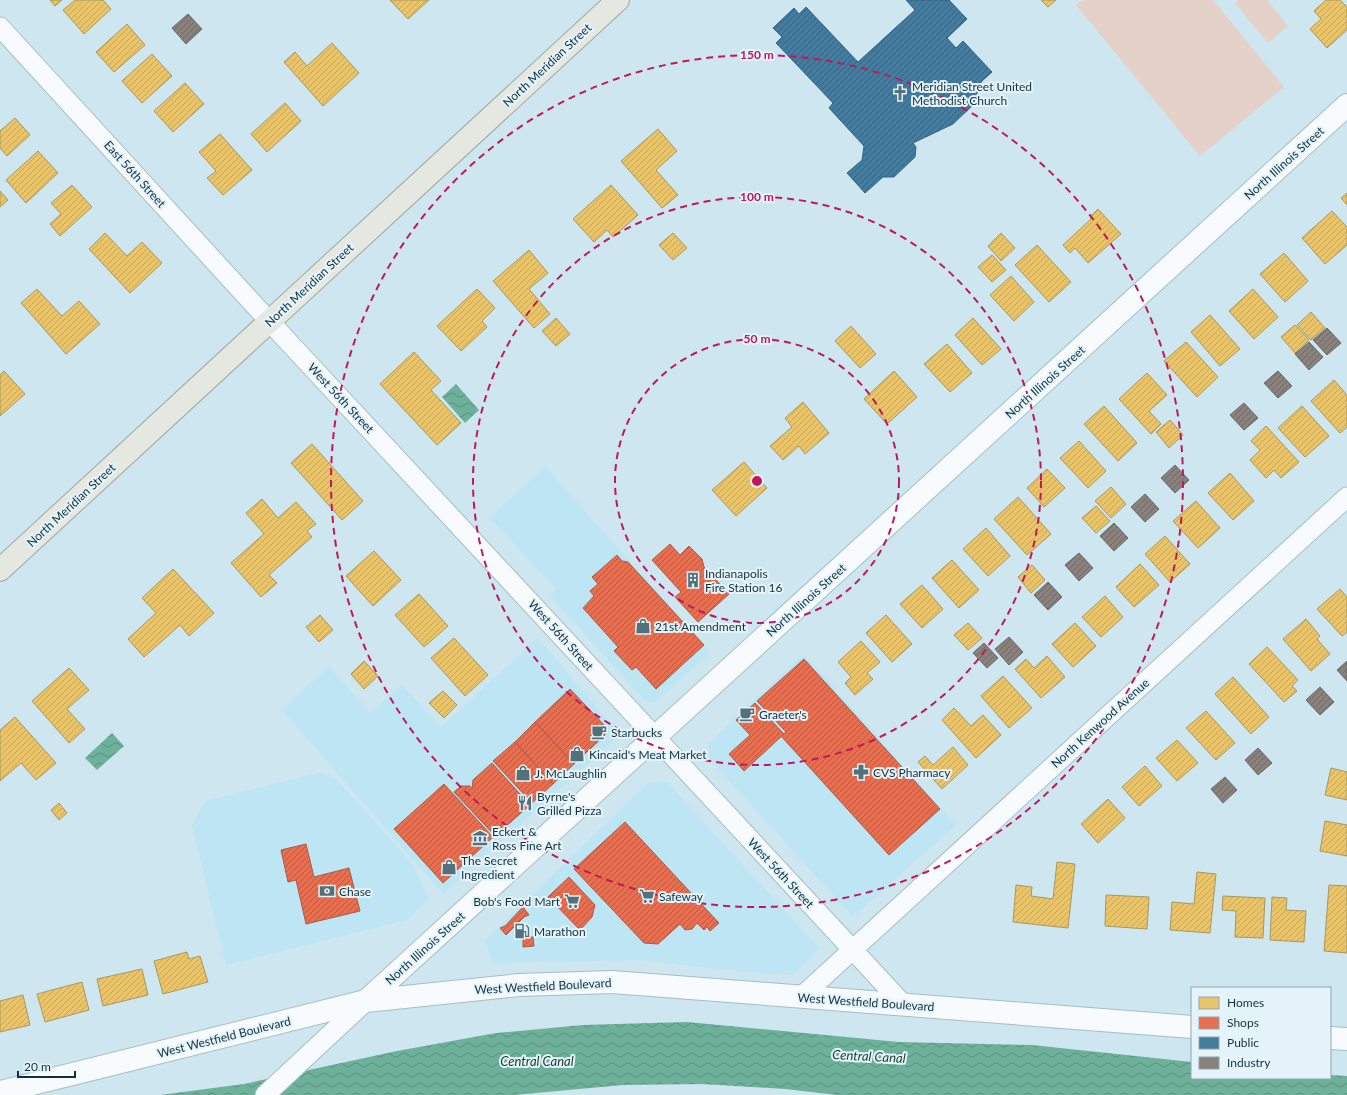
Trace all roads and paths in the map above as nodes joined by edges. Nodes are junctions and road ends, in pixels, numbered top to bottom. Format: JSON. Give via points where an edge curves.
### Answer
{"nodes":[{"id":1,"x":618,"y":0,"type":"edge"},
{"id":2,"x":0,"y":27,"type":"edge"},
{"id":3,"x":1347,"y":105,"type":"edge"},
{"id":4,"x":269,"y":321,"type":"junction"},
{"id":5,"x":1347,"y":497,"type":"edge"},
{"id":6,"x":0,"y":570,"type":"edge"},
{"id":7,"x":655,"y":738,"type":"junction"},
{"id":8,"x":853,"y":949,"type":"junction"},
{"id":9,"x":801,"y":997,"type":"junction"},
{"id":10,"x":366,"y":1001,"type":"junction"},
{"id":11,"x":903,"y":1004,"type":"junction"},
{"id":12,"x":1191,"y":1027,"type":"edge"},
{"id":13,"x":1331,"y":1038,"type":"edge"},
{"id":14,"x":1347,"y":1039,"type":"edge"},
{"id":15,"x":0,"y":1092,"type":"edge"},
{"id":16,"x":265,"y":1095,"type":"edge"}],
"edges":[{"from":1,"to":4,"type":"main road","name":"North Meridian Street"},
{"from":2,"to":4,"type":"street","name":"East 56th Street"},
{"from":3,"to":7,"type":"street","name":"North Illinois Street"},
{"from":4,"to":6,"type":"main road","name":"North Meridian Street"},
{"from":4,"to":7,"type":"street","name":"West 56th Street"},
{"from":5,"to":8,"type":"street","name":"North Kenwood Avenue"},
{"from":7,"to":8,"type":"street","name":"West 56th Street"},
{"from":7,"to":10,"type":"street","name":"North Illinois Street"},
{"from":8,"to":9,"type":"street","name":"North Kenwood Avenue"},
{"from":8,"to":11,"type":"street"},
{"from":9,"to":10,"type":"street","name":"West Westfield Boulevard","via":[[600,982],[519,985]]},
{"from":9,"to":11,"type":"street","name":"West Westfield Boulevard"},
{"from":10,"to":15,"type":"street","name":"West Westfield Boulevard"},
{"from":10,"to":16,"type":"street","name":"North Illinois Street"},
{"from":11,"to":12,"type":"street","name":"West Westfield Boulevard"},
{"from":13,"to":14,"type":"street"}]}
